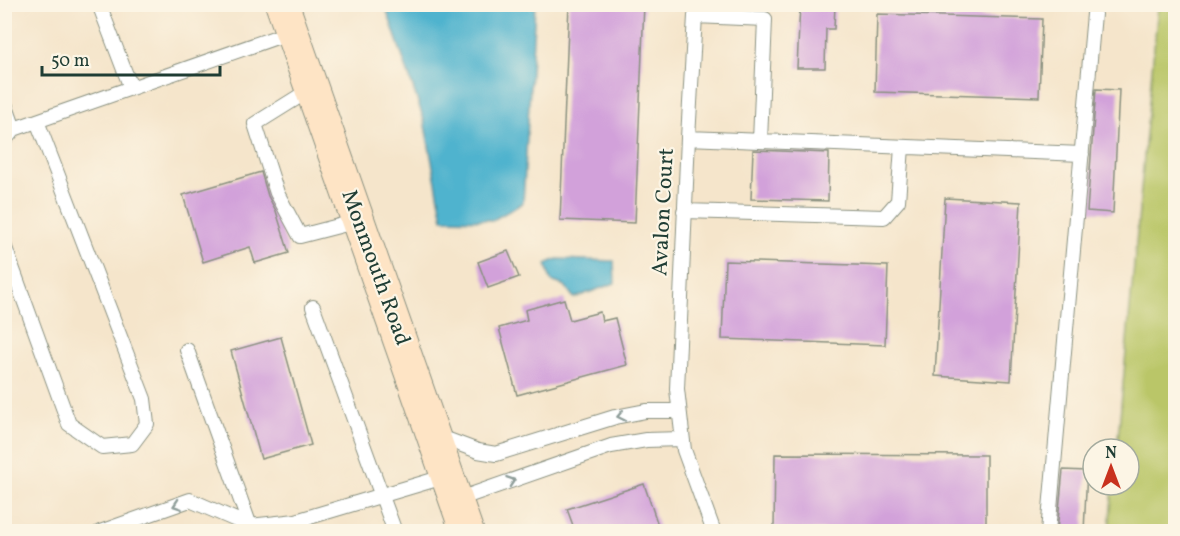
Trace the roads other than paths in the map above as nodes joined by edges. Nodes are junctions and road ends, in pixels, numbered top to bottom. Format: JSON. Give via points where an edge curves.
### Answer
{"nodes":[{"id":1,"x":99,"y":4,"type":"edge"},
{"id":2,"x":1094,"y":14,"type":"dead end"},
{"id":3,"x":287,"y":18,"type":"edge"},
{"id":4,"x":131,"y":88,"type":"junction"},
{"id":5,"x":311,"y":89,"type":"junction"},
{"id":6,"x":4,"y":101,"type":"edge"},
{"id":7,"x":37,"y":121,"type":"junction"},
{"id":8,"x":14,"y":129,"type":"junction"},
{"id":9,"x":688,"y":138,"type":"junction"},
{"id":10,"x":4,"y":141,"type":"edge"},
{"id":11,"x":760,"y":141,"type":"junction"},
{"id":12,"x":902,"y":147,"type":"junction"},
{"id":13,"x":1082,"y":154,"type":"junction"},
{"id":14,"x":684,"y":211,"type":"junction"},
{"id":15,"x":358,"y":221,"type":"junction"},
{"id":16,"x":4,"y":245,"type":"edge"},
{"id":17,"x":313,"y":307,"type":"dead end"},
{"id":18,"x":187,"y":350,"type":"dead end"},
{"id":19,"x":679,"y":411,"type":"junction"},
{"id":20,"x":434,"y":434,"type":"junction"},
{"id":21,"x":682,"y":440,"type":"junction"},
{"id":22,"x":452,"y":488,"type":"junction"},
{"id":23,"x":382,"y":496,"type":"junction"},
{"id":24,"x":297,"y":526,"type":"edge"},
{"id":25,"x":250,"y":529,"type":"edge"},
{"id":26,"x":100,"y":531,"type":"edge"},
{"id":27,"x":395,"y":531,"type":"edge"},
{"id":28,"x":467,"y":531,"type":"edge"},
{"id":29,"x":714,"y":531,"type":"edge"},
{"id":30,"x":1048,"y":531,"type":"edge"}],
"edges":[{"from":1,"to":4,"type":"lane"},
{"from":2,"to":13,"type":"lane"},
{"from":3,"to":4,"type":"lane"},
{"from":3,"to":5,"type":"main road","name":"Monmouth Road"},
{"from":4,"to":7,"type":"lane"},
{"from":5,"to":15,"type":"main road","name":"Monmouth Road"},
{"from":5,"to":15,"type":"lane","via":[[255,124],[277,193],[300,236]]},
{"from":6,"to":8,"type":"lane"},
{"from":7,"to":8,"type":"lane"},
{"from":7,"to":16,"type":"lane","via":[[144,399],[147,424],[132,444],[102,447],[69,424]]},
{"from":8,"to":10,"type":"lane"},
{"from":9,"to":11,"type":"lane","name":"Avalon Court"},
{"from":9,"to":11,"type":"lane","via":[[695,16],[765,19]]},
{"from":9,"to":14,"type":"lane","name":"Avalon Court"},
{"from":11,"to":12,"type":"lane","name":"Avalon Court"},
{"from":12,"to":13,"type":"lane","name":"Avalon Court"},
{"from":12,"to":14,"type":"lane","via":[[898,201],[884,217]]},
{"from":13,"to":30,"type":"lane"},
{"from":14,"to":19,"type":"lane","name":"Avalon Court","via":[[676,390]]},
{"from":15,"to":20,"type":"main road","name":"Monmouth Road"},
{"from":17,"to":23,"type":"lane"},
{"from":18,"to":25,"type":"lane"},
{"from":19,"to":20,"type":"lane","one_way":true,"via":[[646,411],[615,417],[496,454]]},
{"from":19,"to":21,"type":"lane","name":"Avalon Court"},
{"from":20,"to":22,"type":"main road","name":"Monmouth Road"},
{"from":22,"to":21,"type":"lane","one_way":true,"via":[[611,446],[646,440]]},
{"from":21,"to":29,"type":"lane","name":"Avalon Court"},
{"from":22,"to":23,"type":"lane"},
{"from":22,"to":28,"type":"main road","name":"Monmouth Road"},
{"from":23,"to":24,"type":"lane"},
{"from":23,"to":27,"type":"lane"},
{"from":24,"to":25,"type":"lane"},
{"from":25,"to":26,"type":"lane","one_way":true,"via":[[190,500]]}]}
